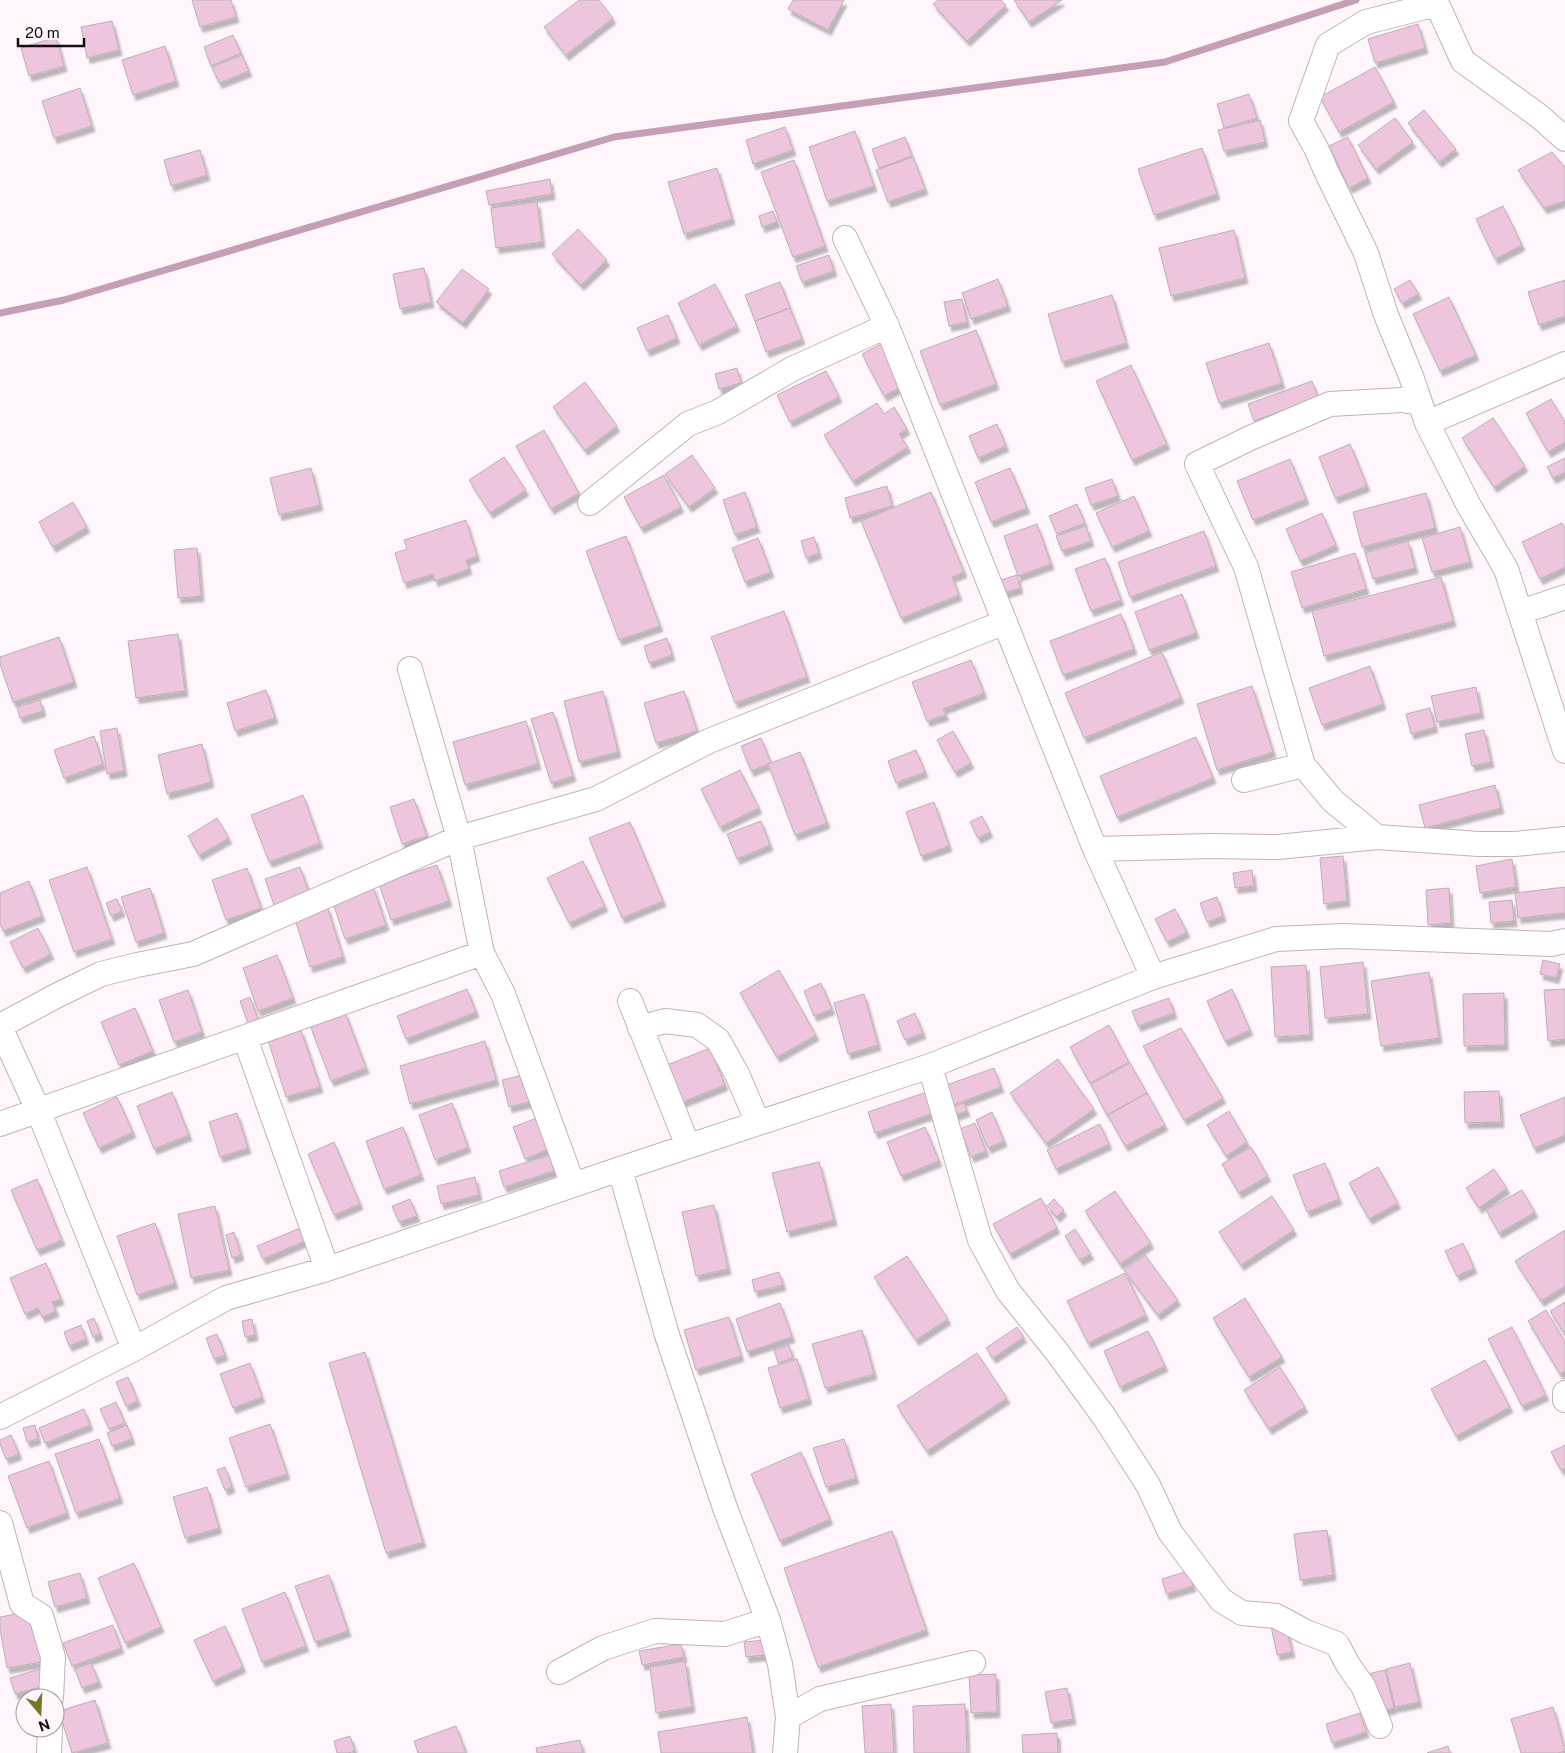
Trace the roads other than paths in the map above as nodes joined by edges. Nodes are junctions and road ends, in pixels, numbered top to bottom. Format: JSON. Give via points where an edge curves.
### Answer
{"nodes":[{"id":1,"x":1565,"y":139,"type":"edge"},
{"id":2,"x":845,"y":238,"type":"dead end"},
{"id":3,"x":887,"y":326,"type":"junction"},
{"id":4,"x":1565,"y":364,"type":"edge"},
{"id":5,"x":1423,"y":413,"type":"junction"},
{"id":6,"x":590,"y":502,"type":"dead end"},
{"id":7,"x":1565,"y":597,"type":"edge"},
{"id":8,"x":1521,"y":612,"type":"junction"},
{"id":9,"x":1005,"y":622,"type":"junction"},
{"id":10,"x":410,"y":669,"type":"dead end"},
{"id":11,"x":1565,"y":750,"type":"edge"},
{"id":12,"x":1303,"y":765,"type":"junction"},
{"id":13,"x":1244,"y":780,"type":"dead end"},
{"id":14,"x":1377,"y":837,"type":"junction"},
{"id":15,"x":459,"y":838,"type":"junction"},
{"id":16,"x":1565,"y":839,"type":"edge"},
{"id":17,"x":1095,"y":849,"type":"junction"},
{"id":18,"x":1565,"y":941,"type":"edge"},
{"id":19,"x":482,"y":952,"type":"junction"},
{"id":20,"x":1153,"y":977,"type":"junction"},
{"id":21,"x":630,"y":1001,"type":"dead end"},
{"id":22,"x":0,"y":1027,"type":"edge"},
{"id":23,"x":640,"y":1028,"type":"junction"},
{"id":24,"x":245,"y":1038,"type":"junction"},
{"id":25,"x":930,"y":1066,"type":"junction"},
{"id":26,"x":39,"y":1112,"type":"junction"},
{"id":27,"x":758,"y":1123,"type":"junction"},
{"id":28,"x":0,"y":1124,"type":"edge"},
{"id":29,"x":688,"y":1146,"type":"junction"},
{"id":30,"x":620,"y":1169,"type":"junction"},
{"id":31,"x":572,"y":1185,"type":"junction"},
{"id":32,"x":327,"y":1269,"type":"junction"},
{"id":33,"x":134,"y":1349,"type":"junction"},
{"id":34,"x":1565,"y":1393,"type":"edge"},
{"id":35,"x":1565,"y":1400,"type":"edge"},
{"id":36,"x":0,"y":1417,"type":"edge"},
{"id":37,"x":0,"y":1523,"type":"edge"},
{"id":38,"x":768,"y":1620,"type":"junction"},
{"id":39,"x":973,"y":1663,"type":"dead end"},
{"id":40,"x":559,"y":1672,"type":"dead end"},
{"id":41,"x":51,"y":1688,"type":"edge"},
{"id":42,"x":788,"y":1717,"type":"junction"},
{"id":43,"x":1380,"y":1726,"type":"dead end"},
{"id":44,"x":50,"y":1738,"type":"edge"},
{"id":45,"x":49,"y":1753,"type":"edge"},
{"id":46,"x":785,"y":1753,"type":"edge"}],
"edges":[{"from":1,"to":5,"type":"street","via":[[1540,116],[1463,60],[1437,4],[1366,22],[1328,45],[1301,121],[1366,253]]},
{"from":2,"to":3,"type":"street"},
{"from":3,"to":6,"type":"street","via":[[792,369],[718,412],[688,424]]},
{"from":3,"to":9,"type":"street"},
{"from":4,"to":5,"type":"street"},
{"from":5,"to":8,"type":"street","via":[[1469,506],[1506,569]]},
{"from":5,"to":12,"type":"street","via":[[1402,400],[1330,404],[1198,464],[1246,567]]},
{"from":7,"to":8,"type":"street"},
{"from":8,"to":11,"type":"street"},
{"from":9,"to":15,"type":"street","via":[[710,741],[596,799]]},
{"from":9,"to":17,"type":"street"},
{"from":10,"to":15,"type":"street"},
{"from":12,"to":13,"type":"street"},
{"from":12,"to":14,"type":"street","via":[[1333,801]]},
{"from":14,"to":16,"type":"street","via":[[1479,844]]},
{"from":14,"to":17,"type":"street","via":[[1278,847]]},
{"from":15,"to":19,"type":"street"},
{"from":15,"to":22,"type":"street","via":[[193,954],[101,974]]},
{"from":17,"to":20,"type":"street"},
{"from":18,"to":20,"type":"street","via":[[1551,944],[1343,936],[1276,939]]},
{"from":19,"to":24,"type":"street"},
{"from":19,"to":31,"type":"street","via":[[503,994]]},
{"from":20,"to":25,"type":"street"},
{"from":21,"to":23,"type":"street"},
{"from":22,"to":26,"type":"street"},
{"from":23,"to":27,"type":"street","via":[[665,1021],[696,1025],[718,1040]]},
{"from":23,"to":29,"type":"street"},
{"from":24,"to":26,"type":"street"},
{"from":24,"to":32,"type":"street"},
{"from":25,"to":27,"type":"street"},
{"from":25,"to":43,"type":"street","via":[[980,1240],[1008,1291],[1105,1418],[1148,1485],[1170,1532],[1221,1600],[1242,1613],[1276,1616],[1337,1644],[1363,1686]]},
{"from":26,"to":28,"type":"street"},
{"from":26,"to":33,"type":"street"},
{"from":27,"to":29,"type":"street"},
{"from":29,"to":30,"type":"street"},
{"from":30,"to":31,"type":"street"},
{"from":30,"to":38,"type":"street","via":[[673,1353],[725,1508]]},
{"from":31,"to":32,"type":"street"},
{"from":32,"to":33,"type":"street","via":[[226,1298]]},
{"from":33,"to":36,"type":"street"},
{"from":34,"to":35,"type":"street"},
{"from":37,"to":41,"type":"street","via":[[22,1604],[41,1616],[53,1657]]},
{"from":38,"to":40,"type":"street","via":[[725,1634],[655,1631],[603,1648]]},
{"from":38,"to":42,"type":"street","via":[[780,1664]]},
{"from":39,"to":42,"type":"street","via":[[820,1699]]},
{"from":42,"to":46,"type":"street"},
{"from":44,"to":45,"type":"street"}]}
